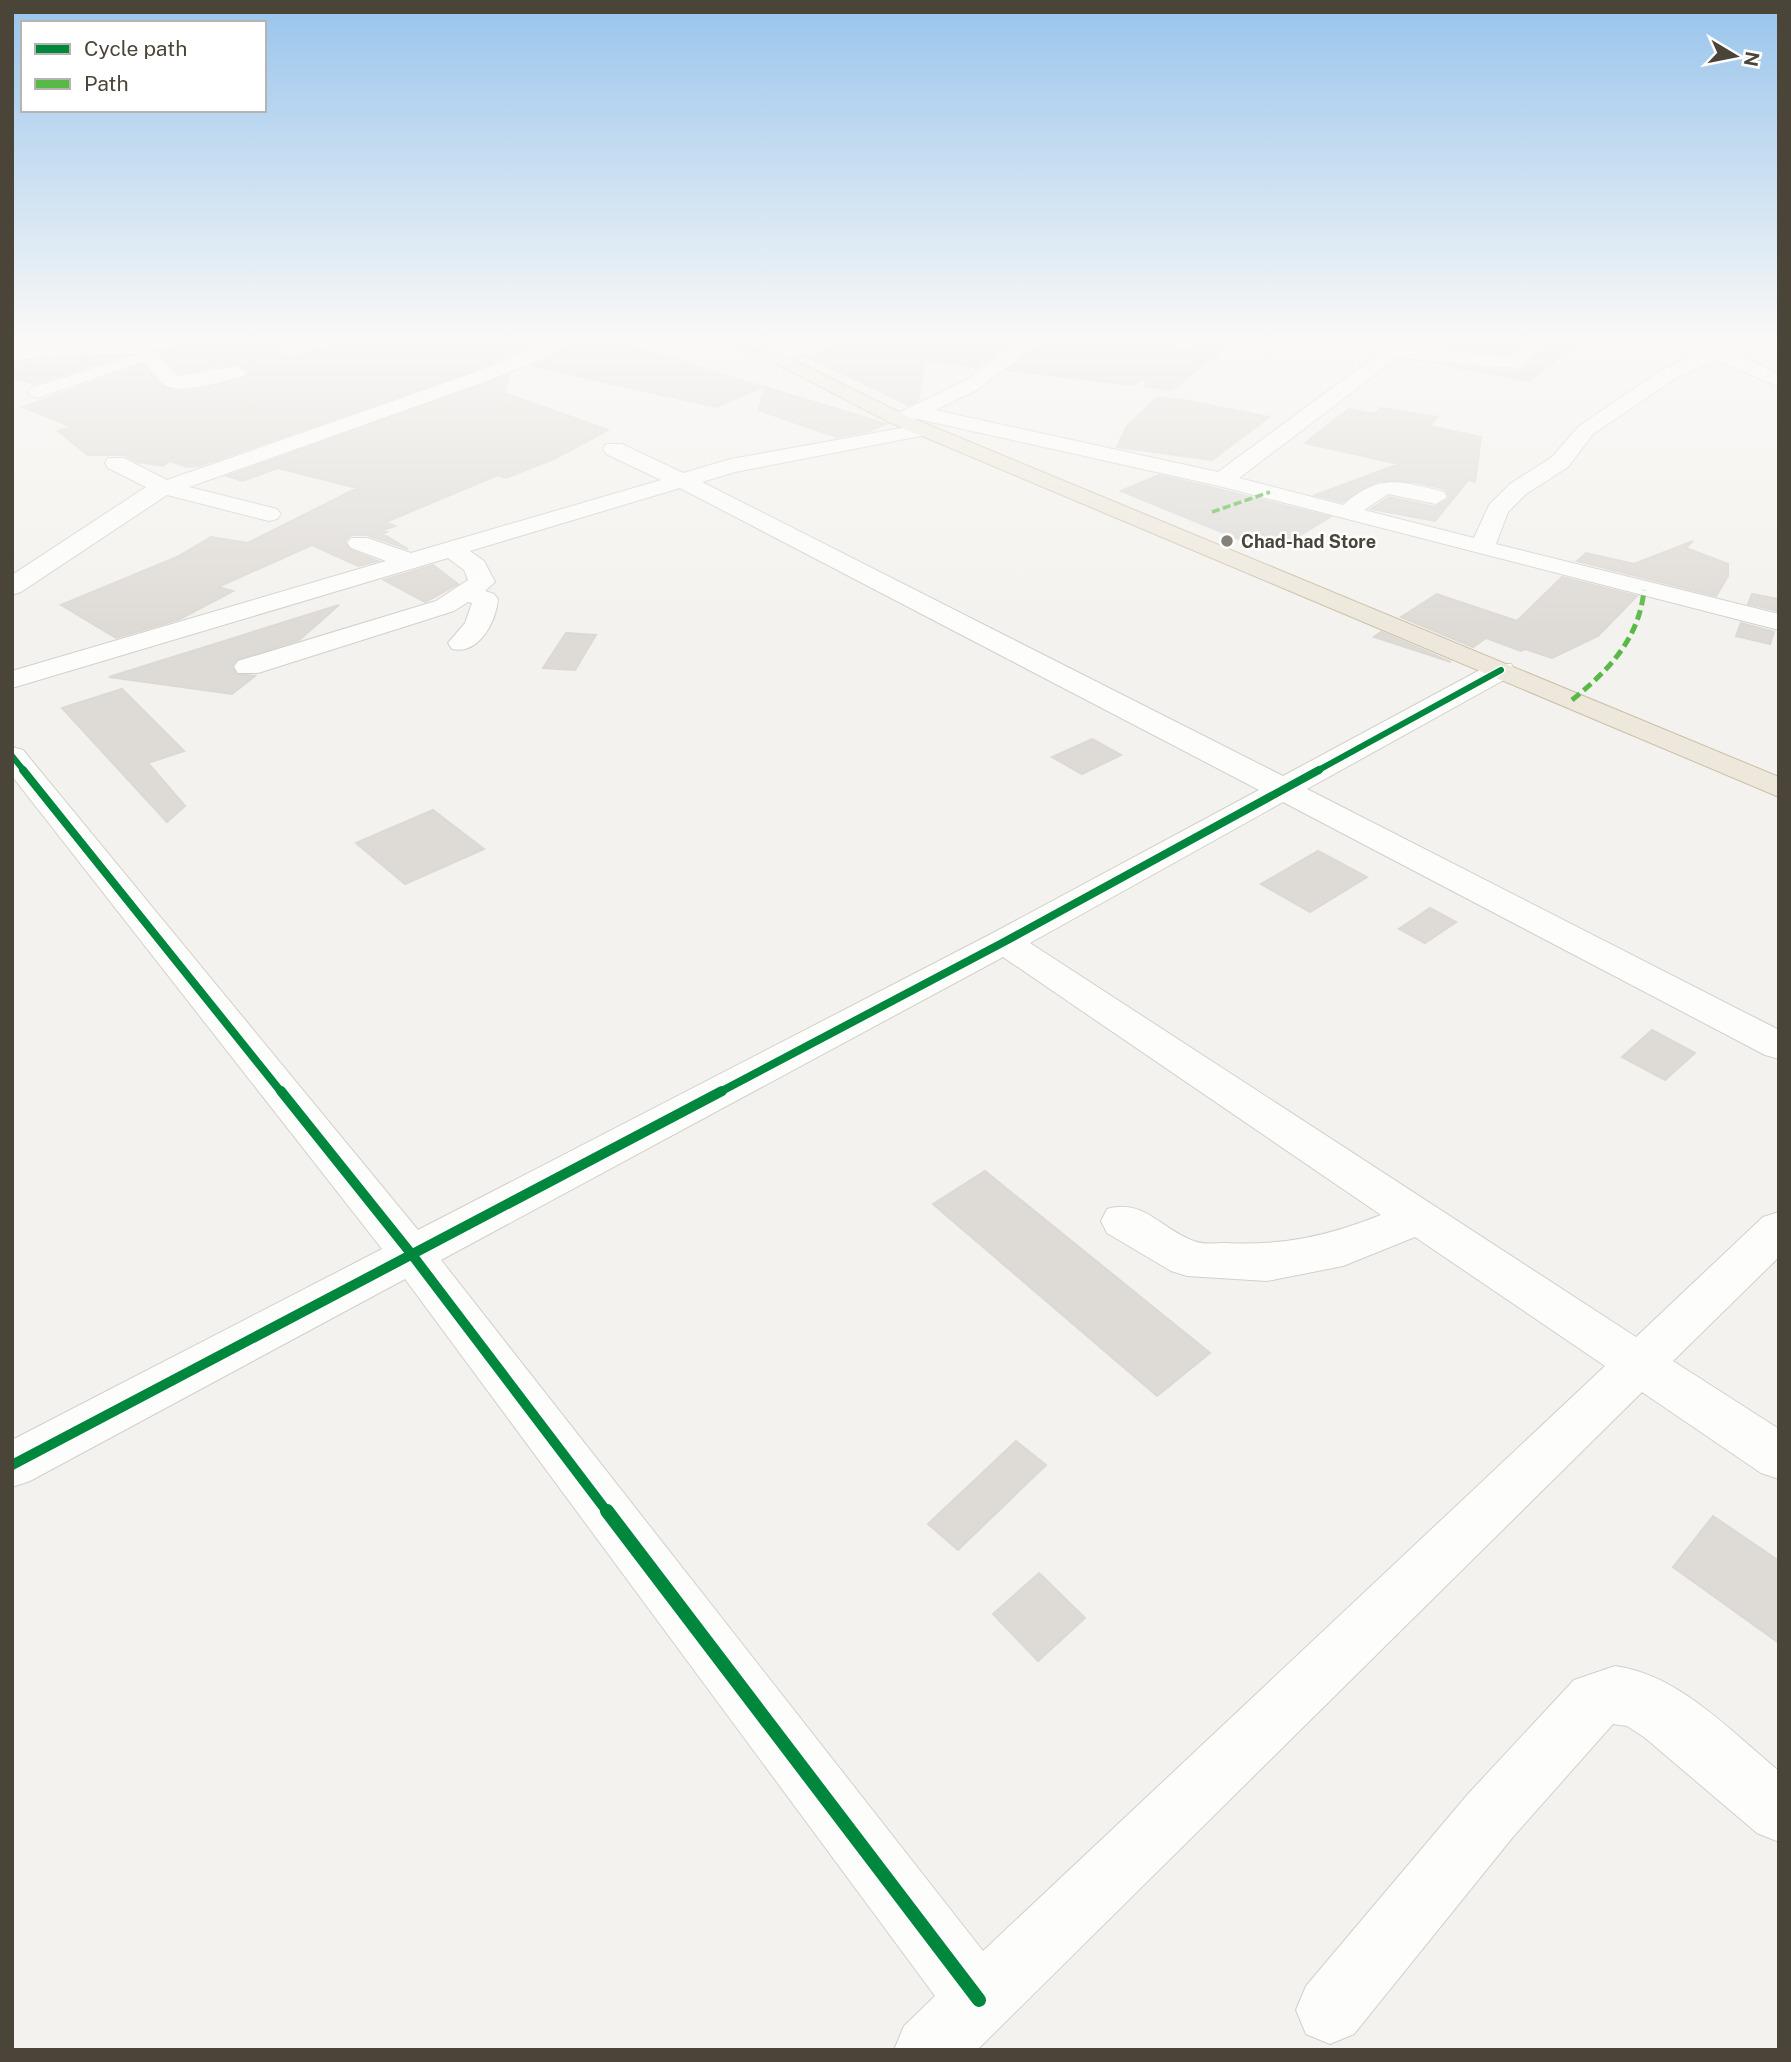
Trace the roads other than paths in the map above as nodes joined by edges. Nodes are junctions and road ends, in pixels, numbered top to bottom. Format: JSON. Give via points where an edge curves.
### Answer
{"nodes":[{"id":1,"x":316,"y":434,"type":"edge"},
{"id":2,"x":857,"y":434,"type":"edge"},
{"id":3,"x":946,"y":434,"type":"edge"},
{"id":4,"x":986,"y":434,"type":"edge"},
{"id":5,"x":1283,"y":434,"type":"edge"},
{"id":6,"x":1583,"y":434,"type":"edge"},
{"id":7,"x":614,"y":449,"type":"dead end"},
{"id":8,"x":117,"y":463,"type":"dead end"},
{"id":9,"x":1222,"y":480,"type":"junction"},
{"id":10,"x":681,"y":481,"type":"junction"},
{"id":11,"x":164,"y":487,"type":"junction"},
{"id":12,"x":1436,"y":496,"type":"dead end"},
{"id":13,"x":1348,"y":512,"type":"junction"},
{"id":14,"x":269,"y":514,"type":"dead end"},
{"id":15,"x":359,"y":543,"type":"dead end"},
{"id":16,"x":1483,"y":546,"type":"junction"},
{"id":17,"x":451,"y":548,"type":"junction"},
{"id":18,"x":409,"y":561,"type":"junction"},
{"id":19,"x":12,"y":587,"type":"edge"},
{"id":20,"x":467,"y":594,"type":"junction"},
{"id":21,"x":1779,"y":622,"type":"edge"},
{"id":22,"x":462,"y":643,"type":"dead end"},
{"id":23,"x":248,"y":667,"type":"dead end"},
{"id":24,"x":1501,"y":670,"type":"junction"},
{"id":25,"x":12,"y":680,"type":"edge"},
{"id":26,"x":12,"y":756,"type":"edge"},
{"id":27,"x":1283,"y":788,"type":"junction"},
{"id":28,"x":1779,"y":788,"type":"edge"},
{"id":29,"x":1004,"y":942,"type":"junction"},
{"id":30,"x":1779,"y":1046,"type":"edge"},
{"id":31,"x":1420,"y":1217,"type":"junction"},
{"id":32,"x":1123,"y":1221,"type":"dead end"},
{"id":33,"x":1779,"y":1229,"type":"edge"},
{"id":34,"x":413,"y":1255,"type":"junction"},
{"id":35,"x":1639,"y":1362,"type":"junction"},
{"id":36,"x":1779,"y":1457,"type":"edge"},
{"id":37,"x":12,"y":1465,"type":"edge"},
{"id":38,"x":1779,"y":1811,"type":"edge"},
{"id":39,"x":979,"y":2000,"type":"junction"},
{"id":40,"x":1330,"y":2010,"type":"dead end"},
{"id":41,"x":928,"y":2050,"type":"edge"}],
"edges":[{"from":1,"to":11,"type":"street"},
{"from":2,"to":10,"type":"street"},
{"from":3,"to":24,"type":"highway"},
{"from":4,"to":9,"type":"street"},
{"from":5,"to":9,"type":"street"},
{"from":6,"to":16,"type":"street","via":[[1560,462],[1497,509]]},
{"from":7,"to":10,"type":"street"},
{"from":8,"to":11,"type":"street"},
{"from":9,"to":13,"type":"street"},
{"from":10,"to":17,"type":"street"},
{"from":10,"to":27,"type":"street"},
{"from":11,"to":14,"type":"street"},
{"from":11,"to":19,"type":"street","via":[[124,509]]},
{"from":12,"to":13,"type":"street","via":[[1385,485]]},
{"from":13,"to":16,"type":"street"},
{"from":15,"to":18,"type":"street"},
{"from":16,"to":21,"type":"street"},
{"from":17,"to":18,"type":"street"},
{"from":17,"to":20,"type":"street","via":[[475,566],[482,582]]},
{"from":18,"to":25,"type":"street"},
{"from":20,"to":22,"type":"street","via":[[485,599],[485,605],[482,622]]},
{"from":20,"to":23,"type":"street","via":[[445,606]]},
{"from":24,"to":27,"type":"street"},
{"from":24,"to":28,"type":"highway"},
{"from":26,"to":34,"type":"street"},
{"from":27,"to":29,"type":"street"},
{"from":27,"to":30,"type":"street"},
{"from":29,"to":31,"type":"street"},
{"from":29,"to":34,"type":"street"},
{"from":31,"to":32,"type":"street","via":[[1343,1249],[1267,1263],[1187,1259]]},
{"from":31,"to":35,"type":"street"},
{"from":33,"to":35,"type":"street"},
{"from":34,"to":37,"type":"street"},
{"from":34,"to":39,"type":"street"},
{"from":35,"to":36,"type":"street"},
{"from":35,"to":39,"type":"street"},
{"from":38,"to":40,"type":"street","via":[[1637,1698],[1615,1695],[1595,1701],[1490,1816]]},
{"from":39,"to":41,"type":"street"}]}
